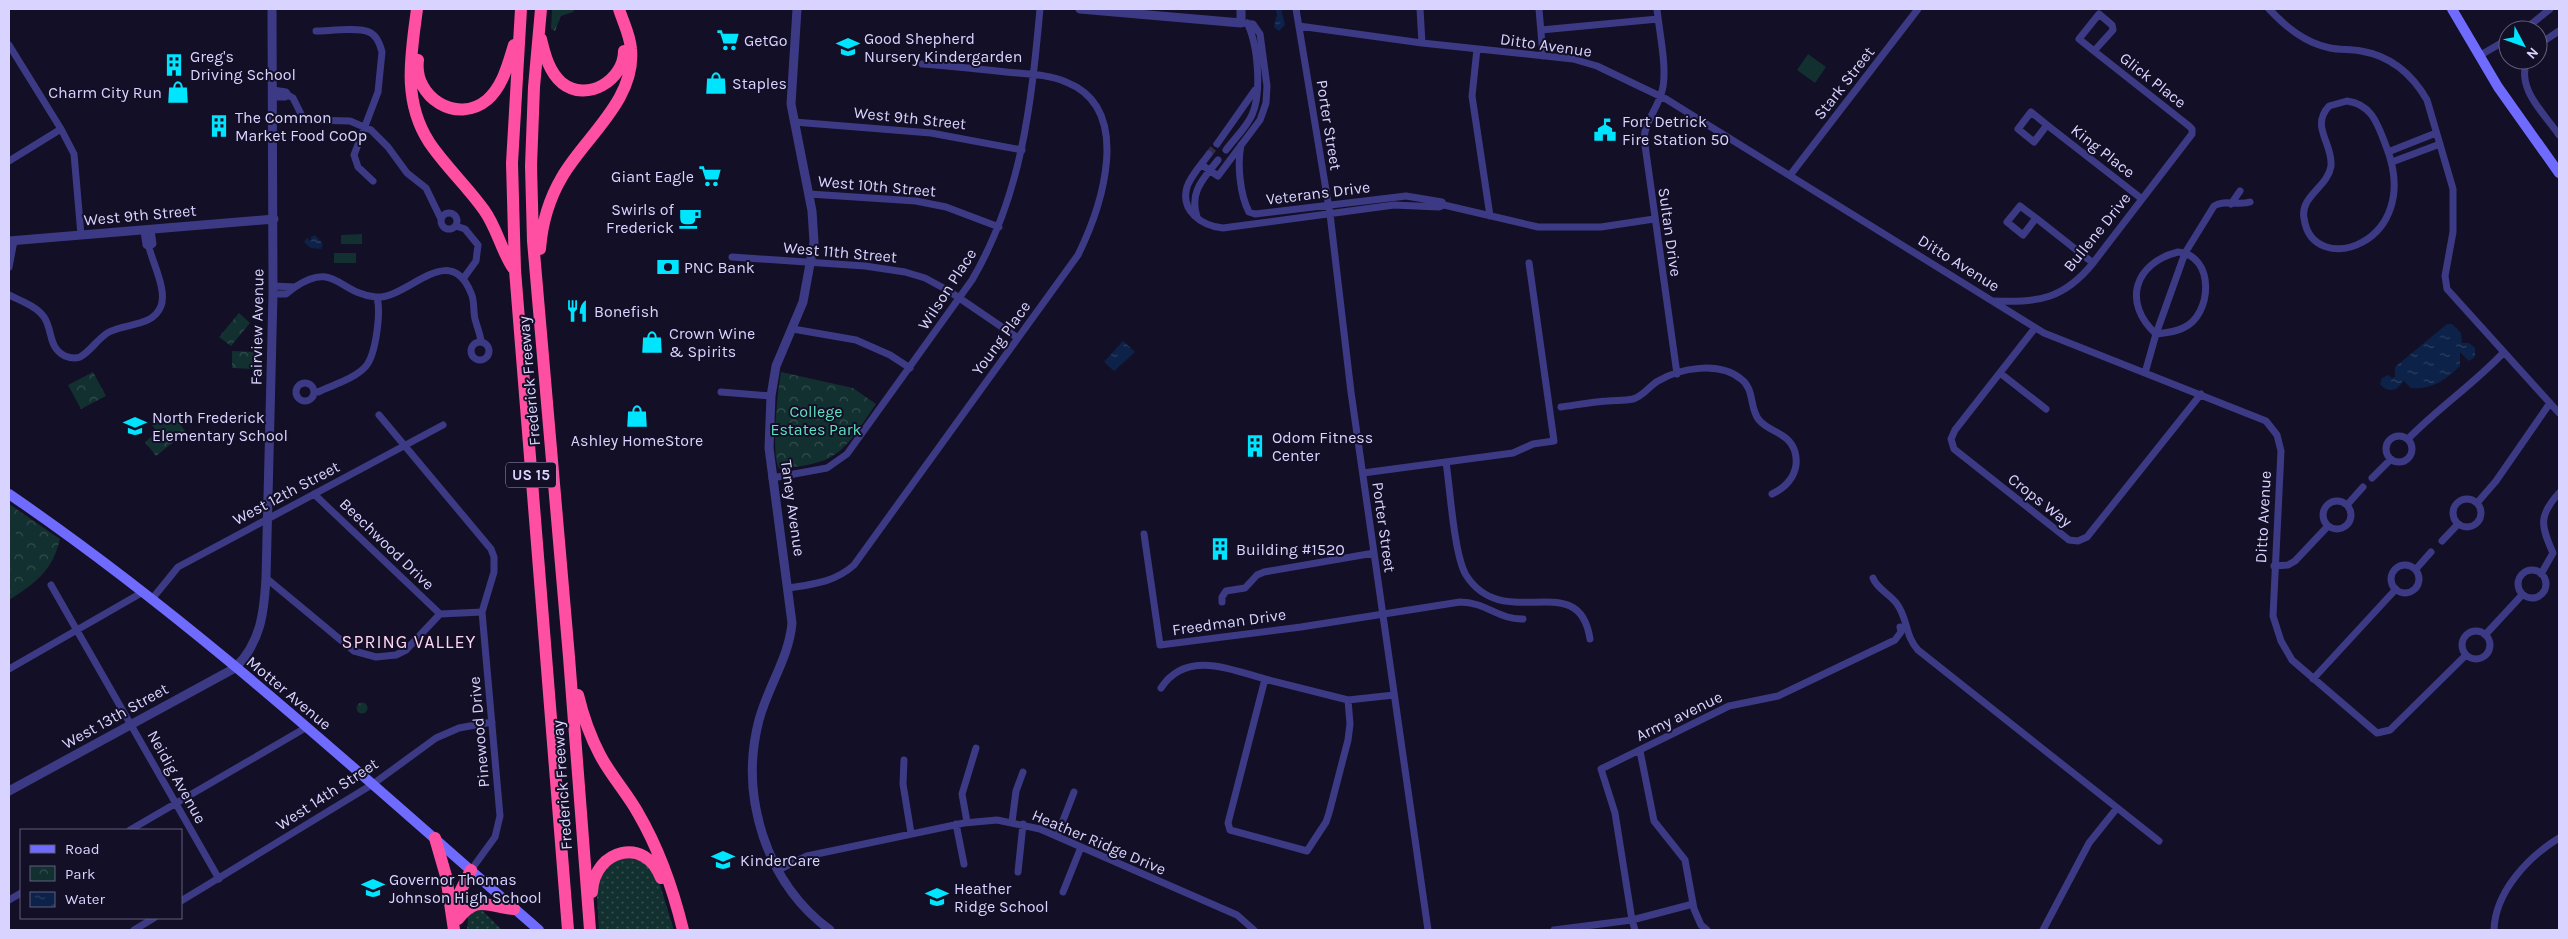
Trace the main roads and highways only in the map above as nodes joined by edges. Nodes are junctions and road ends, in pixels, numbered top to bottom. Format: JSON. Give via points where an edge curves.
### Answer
{"nodes":[{"id":1,"x":417,"y":9,"type":"edge"},
{"id":2,"x":424,"y":9,"type":"edge"},
{"id":3,"x":521,"y":9,"type":"edge"},
{"id":4,"x":541,"y":9,"type":"edge"},
{"id":5,"x":611,"y":9,"type":"edge"},
{"id":6,"x":618,"y":9,"type":"edge"},
{"id":7,"x":2452,"y":9,"type":"edge"},
{"id":8,"x":520,"y":29,"type":"junction"},
{"id":9,"x":539,"y":30,"type":"junction"},
{"id":10,"x":2559,"y":173,"type":"edge"},
{"id":11,"x":514,"y":270,"type":"junction"},
{"id":12,"x":538,"y":304,"type":"junction"},
{"id":13,"x":9,"y":494,"type":"edge"},
{"id":14,"x":569,"y":658,"type":"junction"},
{"id":15,"x":435,"y":838,"type":"junction"},
{"id":16,"x":471,"y":870,"type":"junction"},
{"id":17,"x":450,"y":900,"type":"junction"},
{"id":18,"x":514,"y":909,"type":"junction"},
{"id":19,"x":458,"y":927,"type":"edge"},
{"id":20,"x":539,"y":930,"type":"edge"},
{"id":21,"x":568,"y":930,"type":"edge"},
{"id":22,"x":589,"y":930,"type":"edge"},
{"id":23,"x":676,"y":930,"type":"edge"},
{"id":24,"x":683,"y":930,"type":"edge"}],
"edges":[{"from":1,"to":11,"type":"highway","via":[[409,78],[418,121],[434,148],[489,217]]},
{"from":2,"to":8,"type":"highway","via":[[418,75],[430,98],[452,109],[476,107],[491,95],[505,72]]},
{"from":3,"to":8,"type":"highway","name":"Frederick Freeway","number":"US 15"},
{"from":4,"to":9,"type":"highway","name":"Frederick Freeway","number":"US 15"},
{"from":5,"to":9,"type":"highway","via":[[623,41],[624,58],[619,72],[597,88],[582,90],[561,82],[550,68]]},
{"from":6,"to":12,"type":"highway","via":[[631,48],[629,71],[610,112],[562,176],[551,198],[541,235]]},
{"from":7,"to":10,"type":"main road","via":[[2518,116]]},
{"from":8,"to":11,"type":"highway","name":"Frederick Freeway","number":"US 15","via":[[512,163]]},
{"from":9,"to":12,"type":"highway","name":"Frederick Freeway","number":"US 15","via":[[531,166]]},
{"from":11,"to":21,"type":"highway","name":"Frederick Freeway","number":"US 15"},
{"from":12,"to":14,"type":"highway","name":"Frederick Freeway","number":"US 15"},
{"from":13,"to":15,"type":"main road","name":"Motter Avenue","via":[[70,535],[152,599]]},
{"from":14,"to":22,"type":"highway","name":"Frederick Freeway","number":"US 15"},
{"from":14,"to":24,"type":"highway","via":[[589,732],[655,845]]},
{"from":15,"to":16,"type":"main road","name":"Motter Avenue"},
{"from":15,"to":17,"type":"highway"},
{"from":16,"to":17,"type":"highway","via":[[460,877]]},
{"from":16,"to":18,"type":"main road","name":"Motter Avenue"},
{"from":16,"to":19,"type":"highway","via":[[458,900]]},
{"from":17,"to":19,"type":"highway"},
{"from":18,"to":19,"type":"highway","via":[[476,903],[466,909]]},
{"from":18,"to":20,"type":"main road","name":"Motter Avenue"},
{"from":22,"to":23,"type":"highway","via":[[595,872],[613,855],[631,852],[655,866]]}]}
